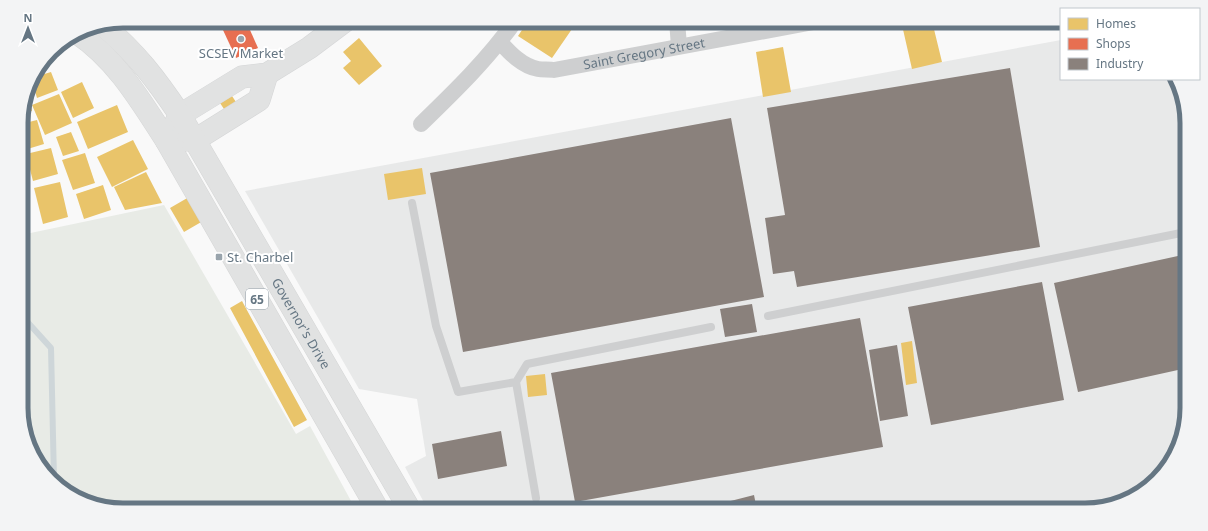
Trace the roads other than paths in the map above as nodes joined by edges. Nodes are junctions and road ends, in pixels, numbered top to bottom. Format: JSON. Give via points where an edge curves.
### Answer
{"nodes":[{"id":1,"x":336,"y":28,"type":"edge"},
{"id":2,"x":510,"y":28,"type":"edge"},
{"id":3,"x":678,"y":28,"type":"edge"},
{"id":4,"x":787,"y":28,"type":"edge"},
{"id":5,"x":108,"y":29,"type":"edge"},
{"id":6,"x":83,"y":37,"type":"edge"},
{"id":7,"x":500,"y":42,"type":"junction"},
{"id":8,"x":679,"y":46,"type":"junction"},
{"id":9,"x":267,"y":74,"type":"junction"},
{"id":10,"x":180,"y":115,"type":"junction"},
{"id":11,"x":422,"y":124,"type":"dead end"},
{"id":12,"x":166,"y":140,"type":"junction"},
{"id":13,"x":195,"y":140,"type":"junction"},
{"id":14,"x":412,"y":203,"type":"dead end"},
{"id":15,"x":1180,"y":233,"type":"edge"},
{"id":16,"x":768,"y":316,"type":"dead end"},
{"id":17,"x":711,"y":327,"type":"dead end"},
{"id":18,"x":516,"y":382,"type":"junction"},
{"id":19,"x":536,"y":498,"type":"dead end"},
{"id":20,"x":374,"y":503,"type":"edge"},
{"id":21,"x":406,"y":503,"type":"edge"}],
"edges":[{"from":1,"to":9,"type":"main road"},
{"from":2,"to":7,"type":"street"},
{"from":3,"to":8,"type":"street"},
{"from":4,"to":8,"type":"street","name":"Saint Gregory Street"},
{"from":5,"to":10,"type":"main road","name":"Governor's Drive","number":"65","via":[[141,61]]},
{"from":6,"to":12,"type":"main road","name":"Governor's Drive","number":"65","via":[[120,72]]},
{"from":7,"to":8,"type":"street","name":"Saint Gregory Street","via":[[512,55],[526,64],[538,69],[554,70]]},
{"from":7,"to":11,"type":"street"},
{"from":9,"to":10,"type":"main road","via":[[242,77]]},
{"from":9,"to":13,"type":"main road","via":[[259,100]]},
{"from":10,"to":12,"type":"main road"},
{"from":10,"to":13,"type":"main road","name":"Governor's Drive","number":"65"},
{"from":12,"to":13,"type":"main road"},
{"from":12,"to":20,"type":"main road","name":"Governor's Drive","number":"65"},
{"from":13,"to":21,"type":"main road","name":"Governor's Drive","number":"65"},
{"from":14,"to":18,"type":"lane","via":[[436,326],[458,392]]},
{"from":15,"to":16,"type":"lane"},
{"from":17,"to":18,"type":"lane","via":[[527,364]]},
{"from":18,"to":19,"type":"lane"}]}
